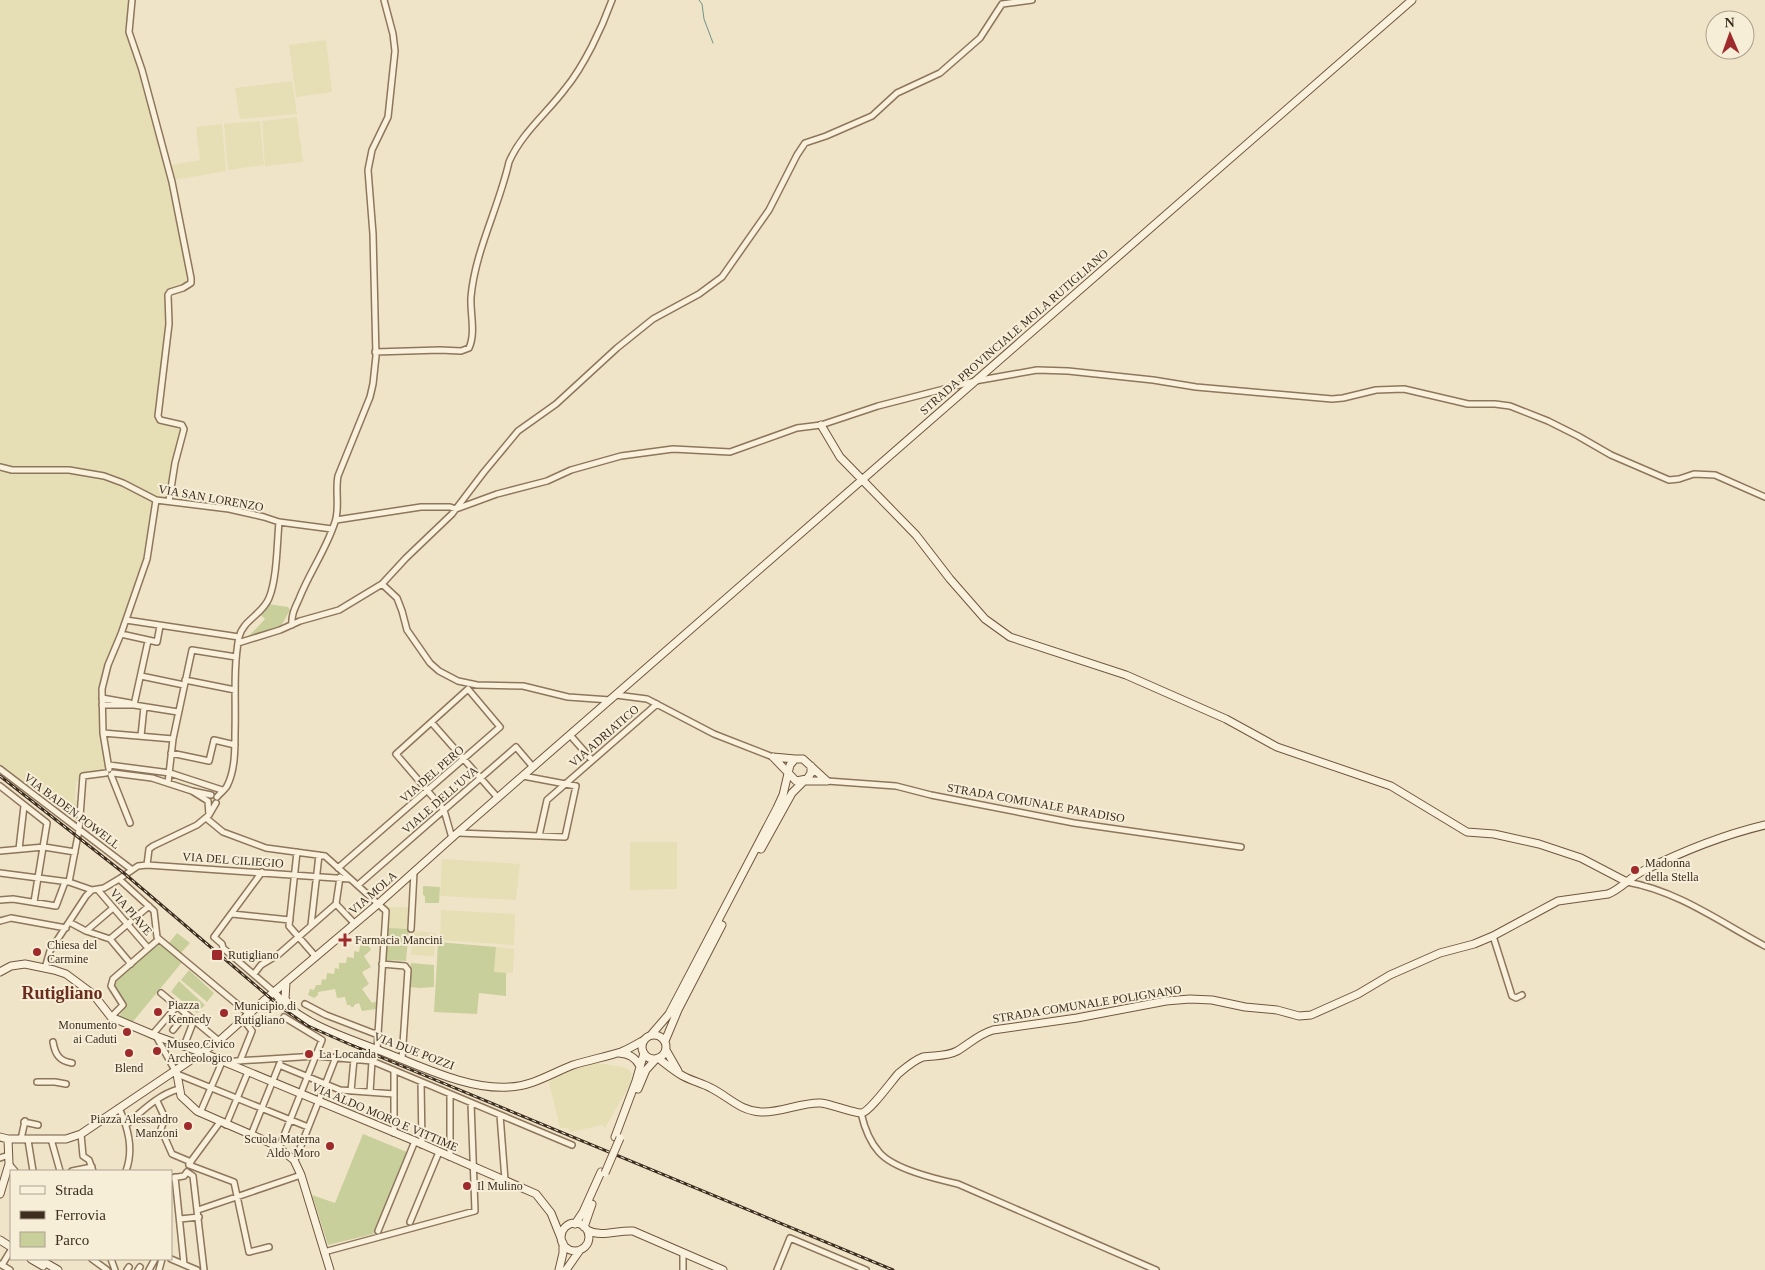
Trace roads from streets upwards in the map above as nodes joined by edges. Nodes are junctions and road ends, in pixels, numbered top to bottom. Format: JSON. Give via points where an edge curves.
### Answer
{"nodes":[{"id":1,"x":132,"y":0,"type":"edge"},
{"id":2,"x":384,"y":0,"type":"edge"},
{"id":3,"x":612,"y":0,"type":"edge"},
{"id":4,"x":1032,"y":0,"type":"edge"},
{"id":5,"x":1412,"y":0,"type":"edge"},
{"id":6,"x":375,"y":352,"type":"junction"},
{"id":7,"x":975,"y":381,"type":"junction"},
{"id":8,"x":820,"y":425,"type":"junction"},
{"id":9,"x":0,"y":467,"type":"edge"},
{"id":10,"x":862,"y":480,"type":"junction"},
{"id":11,"x":1765,"y":497,"type":"edge"},
{"id":12,"x":156,"y":500,"type":"junction"},
{"id":13,"x":168,"y":501,"type":"junction"},
{"id":14,"x":456,"y":509,"type":"junction"},
{"id":15,"x":336,"y":520,"type":"junction"},
{"id":16,"x":279,"y":522,"type":"junction"},
{"id":17,"x":332,"y":529,"type":"junction"},
{"id":18,"x":382,"y":584,"type":"junction"},
{"id":19,"x":126,"y":620,"type":"junction"},
{"id":20,"x":292,"y":625,"type":"junction"},
{"id":21,"x":160,"y":626,"type":"junction"},
{"id":22,"x":121,"y":634,"type":"junction"},
{"id":23,"x":239,"y":640,"type":"junction"},
{"id":24,"x":148,"y":641,"type":"junction"},
{"id":25,"x":236,"y":657,"type":"junction"},
{"id":26,"x":141,"y":676,"type":"junction"},
{"id":27,"x":631,"y":682,"type":"joint"},
{"id":28,"x":185,"y":683,"type":"junction"},
{"id":29,"x":235,"y":690,"type":"junction"},
{"id":30,"x":613,"y":697,"type":"junction"},
{"id":31,"x":102,"y":698,"type":"junction"},
{"id":32,"x":656,"y":704,"type":"junction"},
{"id":33,"x":102,"y":705,"type":"junction"},
{"id":34,"x":134,"y":705,"type":"junction"},
{"id":35,"x":144,"y":707,"type":"junction"},
{"id":36,"x":178,"y":712,"type":"junction"},
{"id":37,"x":432,"y":722,"type":"junction"},
{"id":38,"x":103,"y":732,"type":"junction"},
{"id":39,"x":570,"y":735,"type":"junction"},
{"id":40,"x":142,"y":736,"type":"junction"},
{"id":41,"x":173,"y":739,"type":"junction"},
{"id":42,"x":235,"y":745,"type":"junction"},
{"id":43,"x":171,"y":753,"type":"junction"},
{"id":44,"x":772,"y":757,"type":"junction"},
{"id":45,"x":464,"y":758,"type":"junction"},
{"id":46,"x":592,"y":760,"type":"junction"},
{"id":47,"x":795,"y":760,"type":"junction"},
{"id":48,"x":811,"y":766,"type":"junction"},
{"id":49,"x":533,"y":767,"type":"junction"},
{"id":50,"x":0,"y":769,"type":"edge"},
{"id":51,"x":110,"y":771,"type":"junction"},
{"id":52,"x":789,"y":772,"type":"junction"},
{"id":53,"x":170,"y":773,"type":"junction"},
{"id":54,"x":523,"y":776,"type":"junction"},
{"id":55,"x":481,"y":778,"type":"junction"},
{"id":56,"x":804,"y":781,"type":"junction"},
{"id":57,"x":827,"y":781,"type":"junction"},
{"id":58,"x":168,"y":783,"type":"junction"},
{"id":59,"x":564,"y":784,"type":"junction"},
{"id":60,"x":0,"y":786,"type":"edge"},
{"id":61,"x":222,"y":790,"type":"junction"},
{"id":62,"x":428,"y":791,"type":"junction"},
{"id":63,"x":192,"y":792,"type":"junction"},
{"id":64,"x":214,"y":796,"type":"junction"},
{"id":65,"x":498,"y":798,"type":"junction"},
{"id":66,"x":208,"y":801,"type":"junction"},
{"id":67,"x":216,"y":803,"type":"junction"},
{"id":68,"x":24,"y":806,"type":"junction"},
{"id":69,"x":444,"y":810,"type":"junction"},
{"id":70,"x":207,"y":816,"type":"junction"},
{"id":71,"x":130,"y":823,"type":"dead end"},
{"id":72,"x":1765,"y":825,"type":"edge"},
{"id":73,"x":79,"y":830,"type":"junction"},
{"id":74,"x":454,"y":835,"type":"junction"},
{"id":75,"x":539,"y":836,"type":"junction"},
{"id":76,"x":44,"y":846,"type":"junction"},
{"id":77,"x":1241,"y":847,"type":"dead end"},
{"id":78,"x":19,"y":849,"type":"junction"},
{"id":79,"x":0,"y":851,"type":"edge"},
{"id":80,"x":75,"y":852,"type":"junction"},
{"id":81,"x":297,"y":852,"type":"junction"},
{"id":82,"x":319,"y":855,"type":"junction"},
{"id":83,"x":147,"y":864,"type":"junction"},
{"id":84,"x":131,"y":869,"type":"junction"},
{"id":85,"x":340,"y":869,"type":"junction"},
{"id":86,"x":262,"y":872,"type":"junction"},
{"id":87,"x":414,"y":872,"type":"junction"},
{"id":88,"x":0,"y":873,"type":"edge"},
{"id":89,"x":295,"y":874,"type":"junction"},
{"id":90,"x":316,"y":876,"type":"junction"},
{"id":91,"x":38,"y":878,"type":"junction"},
{"id":92,"x":340,"y":878,"type":"junction"},
{"id":93,"x":350,"y":879,"type":"junction"},
{"id":94,"x":119,"y":880,"type":"junction"},
{"id":95,"x":67,"y":882,"type":"junction"},
{"id":96,"x":1627,"y":882,"type":"junction"},
{"id":97,"x":358,"y":885,"type":"junction"},
{"id":98,"x":95,"y":890,"type":"junction"},
{"id":99,"x":0,"y":900,"type":"edge"},
{"id":100,"x":34,"y":902,"type":"junction"},
{"id":101,"x":336,"y":904,"type":"junction"},
{"id":102,"x":378,"y":904,"type":"junction"},
{"id":103,"x":149,"y":906,"type":"junction"},
{"id":104,"x":113,"y":908,"type":"junction"},
{"id":105,"x":232,"y":914,"type":"junction"},
{"id":106,"x":0,"y":920,"type":"edge"},
{"id":107,"x":290,"y":920,"type":"junction"},
{"id":108,"x":128,"y":924,"type":"junction"},
{"id":109,"x":355,"y":924,"type":"junction"},
{"id":110,"x":67,"y":925,"type":"junction"},
{"id":111,"x":311,"y":926,"type":"junction"},
{"id":112,"x":411,"y":929,"type":"dead end"},
{"id":113,"x":86,"y":931,"type":"junction"},
{"id":114,"x":1493,"y":936,"type":"junction"},
{"id":115,"x":299,"y":937,"type":"junction"},
{"id":116,"x":110,"y":939,"type":"junction"},
{"id":117,"x":159,"y":939,"type":"junction"},
{"id":118,"x":1765,"y":946,"type":"edge"},
{"id":119,"x":148,"y":948,"type":"junction"},
{"id":120,"x":316,"y":957,"type":"junction"},
{"id":121,"x":130,"y":964,"type":"junction"},
{"id":122,"x":382,"y":964,"type":"junction"},
{"id":123,"x":45,"y":968,"type":"junction"},
{"id":124,"x":1,"y":969,"type":"edge"},
{"id":125,"x":254,"y":974,"type":"junction"},
{"id":126,"x":286,"y":983,"type":"junction"},
{"id":127,"x":274,"y":992,"type":"junction"},
{"id":128,"x":161,"y":993,"type":"dead end"},
{"id":129,"x":1522,"y":995,"type":"dead end"},
{"id":130,"x":305,"y":1004,"type":"dead end"},
{"id":131,"x":177,"y":1006,"type":"junction"},
{"id":132,"x":289,"y":1007,"type":"junction"},
{"id":133,"x":186,"y":1014,"type":"junction"},
{"id":134,"x":111,"y":1017,"type":"junction"},
{"id":135,"x":246,"y":1017,"type":"junction"},
{"id":136,"x":284,"y":1017,"type":"dead end"},
{"id":137,"x":194,"y":1020,"type":"junction"},
{"id":138,"x":173,"y":1030,"type":"dead end"},
{"id":139,"x":378,"y":1035,"type":"junction"},
{"id":140,"x":154,"y":1036,"type":"junction"},
{"id":141,"x":648,"y":1038,"type":"junction"},
{"id":142,"x":219,"y":1041,"type":"junction"},
{"id":143,"x":665,"y":1041,"type":"junction"},
{"id":144,"x":52,"y":1042,"type":"dead end"},
{"id":145,"x":184,"y":1046,"type":"junction"},
{"id":146,"x":377,"y":1049,"type":"junction"},
{"id":147,"x":666,"y":1050,"type":"junction"},
{"id":148,"x":619,"y":1052,"type":"junction"},
{"id":149,"x":203,"y":1053,"type":"junction"},
{"id":150,"x":643,"y":1053,"type":"junction"},
{"id":151,"x":316,"y":1056,"type":"junction"},
{"id":152,"x":336,"y":1057,"type":"junction"},
{"id":153,"x":282,"y":1058,"type":"junction"},
{"id":154,"x":354,"y":1059,"type":"junction"},
{"id":155,"x":402,"y":1059,"type":"junction"},
{"id":156,"x":657,"y":1059,"type":"junction"},
{"id":157,"x":240,"y":1061,"type":"junction"},
{"id":158,"x":372,"y":1061,"type":"junction"},
{"id":159,"x":222,"y":1062,"type":"junction"},
{"id":160,"x":72,"y":1063,"type":"dead end"},
{"id":161,"x":279,"y":1065,"type":"junction"},
{"id":162,"x":640,"y":1066,"type":"junction"},
{"id":163,"x":394,"y":1070,"type":"junction"},
{"id":164,"x":176,"y":1072,"type":"junction"},
{"id":165,"x":248,"y":1072,"type":"junction"},
{"id":166,"x":679,"y":1073,"type":"junction"},
{"id":167,"x":308,"y":1077,"type":"junction"},
{"id":168,"x":37,"y":1082,"type":"dead end"},
{"id":169,"x":272,"y":1082,"type":"junction"},
{"id":170,"x":422,"y":1082,"type":"junction"},
{"id":171,"x":66,"y":1084,"type":"dead end"},
{"id":172,"x":325,"y":1084,"type":"junction"},
{"id":173,"x":211,"y":1087,"type":"junction"},
{"id":174,"x":179,"y":1089,"type":"junction"},
{"id":175,"x":351,"y":1091,"type":"junction"},
{"id":176,"x":370,"y":1092,"type":"junction"},
{"id":177,"x":301,"y":1094,"type":"junction"},
{"id":178,"x":394,"y":1094,"type":"junction"},
{"id":179,"x":450,"y":1094,"type":"junction"},
{"id":180,"x":237,"y":1098,"type":"junction"},
{"id":181,"x":157,"y":1101,"type":"junction"},
{"id":182,"x":318,"y":1102,"type":"junction"},
{"id":183,"x":471,"y":1103,"type":"junction"},
{"id":184,"x":119,"y":1108,"type":"junction"},
{"id":185,"x":262,"y":1108,"type":"junction"},
{"id":186,"x":200,"y":1113,"type":"junction"},
{"id":187,"x":861,"y":1113,"type":"junction"},
{"id":188,"x":500,"y":1115,"type":"junction"},
{"id":189,"x":290,"y":1120,"type":"junction"},
{"id":190,"x":223,"y":1123,"type":"junction"},
{"id":191,"x":38,"y":1125,"type":"dead end"},
{"id":192,"x":126,"y":1125,"type":"junction"},
{"id":193,"x":308,"y":1128,"type":"junction"},
{"id":194,"x":394,"y":1133,"type":"junction"},
{"id":195,"x":81,"y":1134,"type":"junction"},
{"id":196,"x":250,"y":1135,"type":"junction"},
{"id":197,"x":0,"y":1137,"type":"edge"},
{"id":198,"x":618,"y":1137,"type":"junction"},
{"id":199,"x":8,"y":1139,"type":"junction"},
{"id":200,"x":24,"y":1139,"type":"junction"},
{"id":201,"x":51,"y":1139,"type":"junction"},
{"id":202,"x":415,"y":1141,"type":"junction"},
{"id":203,"x":422,"y":1145,"type":"junction"},
{"id":204,"x":572,"y":1145,"type":"dead end"},
{"id":205,"x":279,"y":1148,"type":"junction"},
{"id":206,"x":439,"y":1152,"type":"junction"},
{"id":207,"x":8,"y":1155,"type":"junction"},
{"id":208,"x":450,"y":1157,"type":"junction"},
{"id":209,"x":0,"y":1158,"type":"edge"},
{"id":210,"x":294,"y":1160,"type":"junction"},
{"id":211,"x":190,"y":1163,"type":"junction"},
{"id":212,"x":8,"y":1164,"type":"junction"},
{"id":213,"x":474,"y":1167,"type":"junction"},
{"id":214,"x":92,"y":1169,"type":"edge"},
{"id":215,"x":14,"y":1170,"type":"edge"},
{"id":216,"x":34,"y":1170,"type":"edge"},
{"id":217,"x":60,"y":1170,"type":"edge"},
{"id":218,"x":126,"y":1170,"type":"edge"},
{"id":219,"x":188,"y":1172,"type":"junction"},
{"id":220,"x":603,"y":1172,"type":"junction"},
{"id":221,"x":301,"y":1175,"type":"junction"},
{"id":222,"x":173,"y":1178,"type":"edge"},
{"id":223,"x":505,"y":1180,"type":"junction"},
{"id":224,"x":0,"y":1194,"type":"edge"},
{"id":225,"x":237,"y":1197,"type":"junction"},
{"id":226,"x":198,"y":1210,"type":"junction"},
{"id":227,"x":551,"y":1213,"type":"junction"},
{"id":228,"x":199,"y":1217,"type":"junction"},
{"id":229,"x":180,"y":1219,"type":"junction"},
{"id":230,"x":410,"y":1222,"type":"dead end"},
{"id":231,"x":573,"y":1224,"type":"junction"},
{"id":232,"x":586,"y":1229,"type":"junction"},
{"id":233,"x":378,"y":1231,"type":"dead end"},
{"id":234,"x":610,"y":1233,"type":"junction"},
{"id":235,"x":562,"y":1240,"type":"junction"},
{"id":236,"x":269,"y":1247,"type":"dead end"},
{"id":237,"x":582,"y":1249,"type":"junction"},
{"id":238,"x":10,"y":1250,"type":"edge"},
{"id":239,"x":324,"y":1252,"type":"junction"},
{"id":240,"x":683,"y":1252,"type":"junction"},
{"id":241,"x":172,"y":1259,"type":"edge"},
{"id":242,"x":33,"y":1260,"type":"edge"},
{"id":243,"x":42,"y":1260,"type":"edge"},
{"id":244,"x":93,"y":1260,"type":"edge"},
{"id":245,"x":184,"y":1264,"type":"junction"},
{"id":246,"x":1,"y":1265,"type":"edge"},
{"id":247,"x":104,"y":1269,"type":"edge"},
{"id":248,"x":10,"y":1270,"type":"edge"},
{"id":249,"x":49,"y":1270,"type":"edge"},
{"id":250,"x":58,"y":1270,"type":"edge"},
{"id":251,"x":197,"y":1270,"type":"edge"},
{"id":252,"x":204,"y":1270,"type":"edge"},
{"id":253,"x":330,"y":1270,"type":"edge"},
{"id":254,"x":559,"y":1270,"type":"edge"},
{"id":255,"x":566,"y":1270,"type":"edge"},
{"id":256,"x":683,"y":1270,"type":"edge"},
{"id":257,"x":723,"y":1270,"type":"edge"},
{"id":258,"x":777,"y":1270,"type":"edge"},
{"id":259,"x":866,"y":1270,"type":"edge"},
{"id":260,"x":1156,"y":1270,"type":"edge"}],
"edges":[{"from":1,"to":13,"type":"street","via":[[129,32],[172,182],[191,278],[187,286],[168,295],[170,324],[158,416],[160,420],[182,425],[184,429]]},
{"from":2,"to":6,"type":"street","via":[[395,51],[388,117],[372,150],[368,170],[373,234]]},
{"from":3,"to":6,"type":"street","via":[[576,74],[511,158],[476,273],[471,296],[469,348],[462,351]]},
{"from":4,"to":14,"type":"street","via":[[1002,4],[980,38],[940,73],[897,92],[872,116],[805,143],[769,210],[722,277],[699,294],[653,319],[556,404],[518,431]]},
{"from":5,"to":7,"type":"street","name":"STRADA PROVINCIALE MOLA RUTIGLIANO"},
{"from":6,"to":15,"type":"street","via":[[371,394],[337,481]]},
{"from":7,"to":8,"type":"street"},
{"from":7,"to":10,"type":"street","name":"STRADA PROVINCIALE MOLA RUTIGLIANO"},
{"from":7,"to":11,"type":"street","via":[[1046,370],[1332,399],[1376,390],[1404,389],[1468,404],[1518,408],[1578,436],[1611,456],[1668,480],[1694,474],[1715,475]]},
{"from":8,"to":10,"type":"street","via":[[836,451]]},
{"from":8,"to":14,"type":"street","via":[[797,428],[730,452],[673,449],[621,456]]},
{"from":9,"to":12,"type":"street","name":"VIA SAN LORENZO","via":[[104,476]]},
{"from":10,"to":27,"type":"street","name":"STRADA PROVINCIALE MOLA RUTIGLIANO"},
{"from":10,"to":96,"type":"street","via":[[916,535],[985,619],[1010,637],[1126,675],[1226,719],[1277,747],[1391,786],[1467,832],[1539,844],[1581,858]]},
{"from":12,"to":13,"type":"street","name":"VIA SAN LORENZO"},
{"from":12,"to":19,"type":"street","via":[[149,554]]},
{"from":13,"to":16,"type":"street","name":"VIA SAN LORENZO","via":[[237,511]]},
{"from":14,"to":15,"type":"street","via":[[450,506],[421,507]]},
{"from":14,"to":18,"type":"street"},
{"from":15,"to":17,"type":"street"},
{"from":16,"to":17,"type":"street","name":"VIA SAN LORENZO"},
{"from":16,"to":23,"type":"street","via":[[269,598],[243,627]]},
{"from":17,"to":20,"type":"street","via":[[306,581],[291,618]]},
{"from":18,"to":20,"type":"street","via":[[345,607]]},
{"from":18,"to":30,"type":"street","via":[[397,598],[407,630],[427,659],[449,677],[469,685],[523,686],[568,697]]},
{"from":19,"to":21,"type":"street"},
{"from":19,"to":22,"type":"street"},
{"from":20,"to":23,"type":"street"},
{"from":21,"to":23,"type":"street"},
{"from":21,"to":24,"type":"street","via":[[157,642]]},
{"from":22,"to":24,"type":"street"},
{"from":22,"to":31,"type":"street","via":[[108,664]]},
{"from":23,"to":25,"type":"street"},
{"from":24,"to":26,"type":"street"},
{"from":25,"to":28,"type":"street","via":[[192,650]]},
{"from":25,"to":29,"type":"street"},
{"from":26,"to":28,"type":"street"},
{"from":26,"to":34,"type":"street"},
{"from":27,"to":30,"type":"street","name":"VIA MOLA"},
{"from":28,"to":29,"type":"street"},
{"from":28,"to":36,"type":"street"},
{"from":29,"to":42,"type":"street"},
{"from":30,"to":32,"type":"street","via":[[647,699]]},
{"from":30,"to":39,"type":"street","name":"VIA MOLA"},
{"from":31,"to":33,"type":"street"},
{"from":31,"to":34,"type":"street"},
{"from":32,"to":44,"type":"street","via":[[714,734]]},
{"from":32,"to":46,"type":"street","name":"VIA ADRIATICO"},
{"from":33,"to":34,"type":"street"},
{"from":33,"to":38,"type":"street"},
{"from":34,"to":35,"type":"street"},
{"from":35,"to":36,"type":"street"},
{"from":35,"to":40,"type":"street"},
{"from":36,"to":41,"type":"street"},
{"from":37,"to":45,"type":"street"},
{"from":37,"to":45,"type":"street","name":"VIA DEL PERO","via":[[468,689],[500,727]]},
{"from":37,"to":62,"type":"street","via":[[396,754]]},
{"from":38,"to":40,"type":"street"},
{"from":38,"to":51,"type":"street"},
{"from":39,"to":46,"type":"street"},
{"from":39,"to":49,"type":"street","name":"VIA MOLA"},
{"from":40,"to":41,"type":"street"},
{"from":41,"to":43,"type":"street"},
{"from":42,"to":43,"type":"street","via":[[214,740],[209,761]]},
{"from":42,"to":61,"type":"street","via":[[231,776]]},
{"from":43,"to":53,"type":"street"},
{"from":44,"to":47,"type":"street"},
{"from":44,"to":52,"type":"street"},
{"from":45,"to":55,"type":"street"},
{"from":45,"to":62,"type":"street","name":"VIA DEL PERO"},
{"from":46,"to":59,"type":"street","name":"VIA ADRIATICO"},
{"from":47,"to":48,"type":"street","via":[[803,759]]},
{"from":47,"to":52,"type":"street"},
{"from":48,"to":56,"type":"street","via":[[810,776]]},
{"from":48,"to":57,"type":"street"},
{"from":49,"to":54,"type":"street","name":"VIA MOLA"},
{"from":49,"to":55,"type":"street","name":"VIALE DELL'UVA","via":[[516,747]]},
{"from":50,"to":73,"type":"street","name":"VIA BADEN POWELL"},
{"from":51,"to":53,"type":"street"},
{"from":51,"to":58,"type":"street"},
{"from":51,"to":71,"type":"street"},
{"from":51,"to":73,"type":"street","via":[[84,776]]},
{"from":52,"to":56,"type":"street","via":[[793,779]]},
{"from":52,"to":141,"type":"street","via":[[783,795],[703,950],[669,1014]]},
{"from":53,"to":58,"type":"street"},
{"from":53,"to":61,"type":"street"},
{"from":54,"to":59,"type":"street"},
{"from":54,"to":65,"type":"street","name":"VIA MOLA"},
{"from":55,"to":65,"type":"street"},
{"from":55,"to":69,"type":"street","name":"VIALE DELL'UVA"},
{"from":56,"to":57,"type":"street","name":"STRADA COMUNALE PARADISO"},
{"from":56,"to":143,"type":"street","via":[[792,793],[757,856]]},
{"from":57,"to":77,"type":"street","name":"STRADA COMUNALE PARADISO","via":[[896,786],[1065,822]]},
{"from":58,"to":63,"type":"street"},
{"from":59,"to":75,"type":"street","name":"VIA ADRIATICO","via":[[547,800]]},
{"from":59,"to":75,"type":"street","via":[[576,786],[566,837]]},
{"from":60,"to":68,"type":"street"},
{"from":61,"to":64,"type":"street"},
{"from":62,"to":69,"type":"street"},
{"from":62,"to":85,"type":"street","name":"VIA DEL PERO"},
{"from":63,"to":64,"type":"street"},
{"from":63,"to":66,"type":"street"},
{"from":64,"to":66,"type":"street"},
{"from":64,"to":67,"type":"street","via":[[218,800]]},
{"from":65,"to":74,"type":"street","name":"VIA MOLA"},
{"from":66,"to":67,"type":"street"},
{"from":66,"to":70,"type":"street"},
{"from":67,"to":70,"type":"street"},
{"from":68,"to":76,"type":"street","via":[[47,824]]},
{"from":68,"to":78,"type":"street"},
{"from":69,"to":74,"type":"street"},
{"from":69,"to":97,"type":"street","name":"VIALE DELL'UVA"},
{"from":70,"to":81,"type":"street","via":[[224,832],[266,848]]},
{"from":70,"to":83,"type":"street","via":[[197,825],[149,849]]},
{"from":72,"to":96,"type":"street","name":"STRADA COMUNALE POLIGNANO","via":[[1674,855]]},
{"from":73,"to":80,"type":"street"},
{"from":73,"to":84,"type":"street","name":"VIA BADEN POWELL"},
{"from":74,"to":75,"type":"street"},
{"from":74,"to":87,"type":"street","name":"VIA MOLA"},
{"from":76,"to":78,"type":"street"},
{"from":76,"to":80,"type":"street"},
{"from":76,"to":91,"type":"street"},
{"from":78,"to":79,"type":"street"},
{"from":80,"to":95,"type":"street"},
{"from":81,"to":82,"type":"street"},
{"from":81,"to":89,"type":"street"},
{"from":82,"to":85,"type":"street"},
{"from":82,"to":90,"type":"street"},
{"from":83,"to":84,"type":"street","name":"VIA DEL CILIEGIO"},
{"from":83,"to":86,"type":"street","name":"VIA DEL CILIEGIO"},
{"from":84,"to":94,"type":"street","name":"VIA DEL CILIEGIO"},
{"from":85,"to":92,"type":"street"},
{"from":85,"to":93,"type":"street"},
{"from":86,"to":89,"type":"street","name":"VIA DEL CILIEGIO"},
{"from":86,"to":105,"type":"street"},
{"from":87,"to":102,"type":"street","name":"VIA MOLA"},
{"from":87,"to":112,"type":"street"},
{"from":88,"to":91,"type":"street"},
{"from":89,"to":90,"type":"street","name":"VIA DEL CILIEGIO"},
{"from":89,"to":107,"type":"street"},
{"from":90,"to":92,"type":"street","name":"VIA DEL CILIEGIO"},
{"from":90,"to":111,"type":"street"},
{"from":91,"to":95,"type":"street"},
{"from":91,"to":100,"type":"street"},
{"from":92,"to":93,"type":"street","name":"VIA DEL CILIEGIO"},
{"from":92,"to":101,"type":"street"},
{"from":93,"to":97,"type":"street"},
{"from":94,"to":98,"type":"street","name":"VIA DEL CILIEGIO"},
{"from":94,"to":103,"type":"street"},
{"from":95,"to":98,"type":"street"},
{"from":95,"to":100,"type":"street","via":[[56,906]]},
{"from":96,"to":114,"type":"street","name":"STRADA COMUNALE POLIGNANO","via":[[1608,894],[1558,900]]},
{"from":96,"to":118,"type":"street","via":[[1644,884],[1677,897]]},
{"from":97,"to":102,"type":"street"},
{"from":98,"to":104,"type":"street","name":"VIA PIAVE"},
{"from":98,"to":110,"type":"street","via":[[86,896]]},
{"from":99,"to":100,"type":"street"},
{"from":101,"to":109,"type":"street"},
{"from":101,"to":111,"type":"street"},
{"from":102,"to":109,"type":"street","name":"VIA MOLA"},
{"from":102,"to":122,"type":"street","via":[[386,911]]},
{"from":103,"to":108,"type":"street"},
{"from":103,"to":117,"type":"street","via":[[155,912]]},
{"from":104,"to":108,"type":"street","name":"VIA PIAVE"},
{"from":104,"to":113,"type":"street"},
{"from":105,"to":107,"type":"street"},
{"from":105,"to":125,"type":"street","via":[[214,937]]},
{"from":106,"to":110,"type":"street","via":[[11,918]]},
{"from":107,"to":115,"type":"street","via":[[289,926]]},
{"from":108,"to":116,"type":"street"},
{"from":108,"to":119,"type":"street","name":"VIA PIAVE"},
{"from":109,"to":120,"type":"street","name":"VIA MOLA"},
{"from":110,"to":113,"type":"street"},
{"from":110,"to":123,"type":"street","via":[[50,951]]},
{"from":111,"to":115,"type":"street"},
{"from":113,"to":116,"type":"street"},
{"from":114,"to":129,"type":"street","via":[[1512,996]]},
{"from":114,"to":187,"type":"street","name":"STRADA COMUNALE POLIGNANO","via":[[1390,975],[1311,1015],[1299,1016],[1277,1010],[1190,999],[993,1030],[956,1052],[915,1062]]},
{"from":115,"to":120,"type":"street"},
{"from":115,"to":125,"type":"street"},
{"from":116,"to":121,"type":"street"},
{"from":117,"to":119,"type":"street"},
{"from":117,"to":135,"type":"street"},
{"from":119,"to":121,"type":"street"},
{"from":120,"to":126,"type":"street","name":"VIA MOLA"},
{"from":121,"to":134,"type":"street","via":[[111,983],[123,1005]]},
{"from":122,"to":139,"type":"street"},
{"from":122,"to":155,"type":"street","via":[[405,966],[408,970]]},
{"from":123,"to":124,"type":"street","via":[[18,964]]},
{"from":123,"to":134,"type":"street","via":[[74,980],[99,1000]]},
{"from":125,"to":127,"type":"street"},
{"from":126,"to":127,"type":"street","name":"VIA MOLA"},
{"from":126,"to":132,"type":"street","via":[[285,998]]},
{"from":127,"to":132,"type":"street","name":"VIA DUE POZZI"},
{"from":127,"to":135,"type":"street","name":"VIA MOLA"},
{"from":128,"to":131,"type":"street"},
{"from":130,"to":139,"type":"street"},
{"from":131,"to":133,"type":"street"},
{"from":131,"to":140,"type":"street"},
{"from":132,"to":146,"type":"street","name":"VIA DUE POZZI","via":[[325,1028]]},
{"from":133,"to":137,"type":"street"},
{"from":133,"to":138,"type":"street"},
{"from":134,"to":140,"type":"street","name":"VIA ALDO MORO E VITTIME"},
{"from":135,"to":142,"type":"street","name":"VIA MOLA"},
{"from":135,"to":157,"type":"street","via":[[252,1031]]},
{"from":136,"to":151,"type":"street","via":[[322,1040]]},
{"from":137,"to":142,"type":"street"},
{"from":137,"to":145,"type":"street"},
{"from":139,"to":146,"type":"street"},
{"from":140,"to":145,"type":"street","name":"VIA ALDO MORO E VITTIME"},
{"from":140,"to":164,"type":"street"},
{"from":141,"to":143,"type":"street","via":[[659,1035]]},
{"from":141,"to":148,"type":"street","name":"VIA DUE POZZI"},
{"from":141,"to":150,"type":"street","via":[[642,1047]]},
{"from":142,"to":149,"type":"street","name":"VIA MOLA"},
{"from":143,"to":147,"type":"street"},
{"from":144,"to":160,"type":"street","via":[[57,1056]]},
{"from":145,"to":149,"type":"street","name":"VIA ALDO MORO E VITTIME"},
{"from":146,"to":155,"type":"street","name":"VIA DUE POZZI"},
{"from":147,"to":156,"type":"street"},
{"from":147,"to":166,"type":"street"},
{"from":148,"to":150,"type":"street","name":"VIA DUE POZZI"},
{"from":148,"to":155,"type":"street","name":"VIA DUE POZZI","via":[[571,1066],[535,1082],[507,1088],[451,1078]]},
{"from":148,"to":162,"type":"street","via":[[628,1054]]},
{"from":149,"to":159,"type":"street","name":"VIA ALDO MORO E VITTIME"},
{"from":149,"to":164,"type":"street","name":"VIA MOLA"},
{"from":150,"to":156,"type":"street"},
{"from":150,"to":162,"type":"street"},
{"from":151,"to":152,"type":"street"},
{"from":151,"to":153,"type":"street"},
{"from":151,"to":167,"type":"street"},
{"from":152,"to":154,"type":"street"},
{"from":152,"to":172,"type":"street"},
{"from":153,"to":157,"type":"street"},
{"from":153,"to":161,"type":"street"},
{"from":154,"to":158,"type":"street"},
{"from":154,"to":175,"type":"street"},
{"from":156,"to":166,"type":"street"},
{"from":156,"to":198,"type":"street","via":[[644,1074]]},
{"from":157,"to":159,"type":"street"},
{"from":158,"to":163,"type":"street"},
{"from":158,"to":176,"type":"street"},
{"from":159,"to":165,"type":"street","name":"VIA ALDO MORO E VITTIME"},
{"from":159,"to":173,"type":"street"},
{"from":161,"to":167,"type":"street"},
{"from":161,"to":169,"type":"street"},
{"from":162,"to":198,"type":"street"},
{"from":163,"to":170,"type":"street"},
{"from":163,"to":178,"type":"street"},
{"from":164,"to":173,"type":"street"},
{"from":164,"to":174,"type":"street"},
{"from":164,"to":184,"type":"street","name":"VIA MOLA"},
{"from":165,"to":169,"type":"street","name":"VIA ALDO MORO E VITTIME"},
{"from":165,"to":180,"type":"street"},
{"from":166,"to":187,"type":"street","via":[[710,1087],[747,1110],[766,1112],[820,1103]]},
{"from":167,"to":172,"type":"street"},
{"from":167,"to":177,"type":"street"},
{"from":168,"to":171,"type":"street"},
{"from":169,"to":177,"type":"street","name":"VIA ALDO MORO E VITTIME"},
{"from":169,"to":185,"type":"street"},
{"from":170,"to":179,"type":"street"},
{"from":170,"to":203,"type":"street"},
{"from":172,"to":175,"type":"street"},
{"from":172,"to":182,"type":"street"},
{"from":173,"to":180,"type":"street"},
{"from":173,"to":186,"type":"street"},
{"from":174,"to":181,"type":"street"},
{"from":174,"to":186,"type":"street","via":[[184,1099]]},
{"from":175,"to":176,"type":"street"},
{"from":176,"to":178,"type":"street"},
{"from":177,"to":182,"type":"street","name":"VIA ALDO MORO E VITTIME"},
{"from":177,"to":189,"type":"street"},
{"from":178,"to":194,"type":"street"},
{"from":179,"to":183,"type":"street"},
{"from":179,"to":208,"type":"street"},
{"from":180,"to":185,"type":"street"},
{"from":180,"to":190,"type":"street"},
{"from":181,"to":192,"type":"street"},
{"from":181,"to":211,"type":"street","via":[[165,1118],[161,1129],[172,1154]]},
{"from":182,"to":193,"type":"street"},
{"from":182,"to":194,"type":"street","name":"VIA ALDO MORO E VITTIME"},
{"from":183,"to":188,"type":"street"},
{"from":183,"to":213,"type":"street"},
{"from":184,"to":192,"type":"street"},
{"from":184,"to":195,"type":"street","name":"VIA MOLA"},
{"from":185,"to":189,"type":"street"},
{"from":185,"to":196,"type":"street"},
{"from":186,"to":190,"type":"street"},
{"from":187,"to":260,"type":"street","via":[[874,1145],[887,1159],[930,1178],[958,1184]]},
{"from":188,"to":204,"type":"street"},
{"from":188,"to":223,"type":"street"},
{"from":189,"to":193,"type":"street"},
{"from":189,"to":205,"type":"street"},
{"from":190,"to":196,"type":"street"},
{"from":190,"to":211,"type":"street"},
{"from":191,"to":200,"type":"street","via":[[25,1122]]},
{"from":192,"to":218,"type":"street","via":[[129,1150]]},
{"from":193,"to":210,"type":"street"},
{"from":194,"to":202,"type":"street","name":"VIA ALDO MORO E VITTIME"},
{"from":195,"to":201,"type":"street"},
{"from":195,"to":214,"type":"street","via":[[83,1156],[89,1160]]},
{"from":196,"to":205,"type":"street"},
{"from":197,"to":199,"type":"street"},
{"from":198,"to":220,"type":"street"},
{"from":199,"to":200,"type":"street"},
{"from":199,"to":207,"type":"street"},
{"from":200,"to":201,"type":"street"},
{"from":200,"to":216,"type":"street"},
{"from":201,"to":217,"type":"street"},
{"from":202,"to":203,"type":"street","name":"VIA ALDO MORO E VITTIME"},
{"from":202,"to":233,"type":"street"},
{"from":203,"to":206,"type":"street","name":"VIA ALDO MORO E VITTIME"},
{"from":205,"to":210,"type":"street"},
{"from":206,"to":208,"type":"street","name":"VIA ALDO MORO E VITTIME"},
{"from":206,"to":230,"type":"street"},
{"from":207,"to":209,"type":"street"},
{"from":207,"to":212,"type":"street"},
{"from":208,"to":213,"type":"street","name":"VIA ALDO MORO E VITTIME"},
{"from":210,"to":221,"type":"street"},
{"from":211,"to":219,"type":"street"},
{"from":211,"to":225,"type":"street","via":[[234,1182]]},
{"from":212,"to":215,"type":"street"},
{"from":212,"to":224,"type":"street"},
{"from":213,"to":223,"type":"street","name":"VIA ALDO MORO E VITTIME"},
{"from":213,"to":239,"type":"street","via":[[475,1211]]},
{"from":219,"to":222,"type":"street"},
{"from":219,"to":226,"type":"street","via":[[193,1176]]},
{"from":220,"to":231,"type":"street","via":[[583,1212]]},
{"from":220,"to":232,"type":"street","via":[[589,1209]]},
{"from":221,"to":225,"type":"street"},
{"from":221,"to":239,"type":"street"},
{"from":222,"to":229,"type":"street"},
{"from":223,"to":227,"type":"street","name":"VIA ALDO MORO E VITTIME","via":[[536,1194]]},
{"from":225,"to":226,"type":"street"},
{"from":225,"to":236,"type":"street","via":[[249,1252]]},
{"from":226,"to":228,"type":"street"},
{"from":227,"to":231,"type":"street","name":"VIA ALDO MORO E VITTIME"},
{"from":227,"to":235,"type":"street","name":"VIA ALDO MORO E VITTIME"},
{"from":228,"to":229,"type":"street"},
{"from":228,"to":252,"type":"street"},
{"from":229,"to":245,"type":"street"},
{"from":231,"to":232,"type":"street"},
{"from":231,"to":235,"type":"street","via":[[564,1229]]},
{"from":232,"to":234,"type":"street","via":[[599,1234]]},
{"from":232,"to":237,"type":"street","via":[[588,1242]]},
{"from":234,"to":237,"type":"street"},
{"from":234,"to":240,"type":"street","via":[[632,1231]]},
{"from":235,"to":237,"type":"street","via":[[570,1250]]},
{"from":235,"to":254,"type":"street"},
{"from":237,"to":255,"type":"street"},
{"from":238,"to":246,"type":"street"},
{"from":239,"to":253,"type":"street"},
{"from":240,"to":256,"type":"street"},
{"from":240,"to":257,"type":"street"},
{"from":241,"to":245,"type":"street"},
{"from":242,"to":249,"type":"street"},
{"from":243,"to":250,"type":"street"},
{"from":244,"to":247,"type":"street"},
{"from":245,"to":251,"type":"street"},
{"from":246,"to":248,"type":"street"},
{"from":258,"to":259,"type":"street","via":[[790,1238]]}]}
